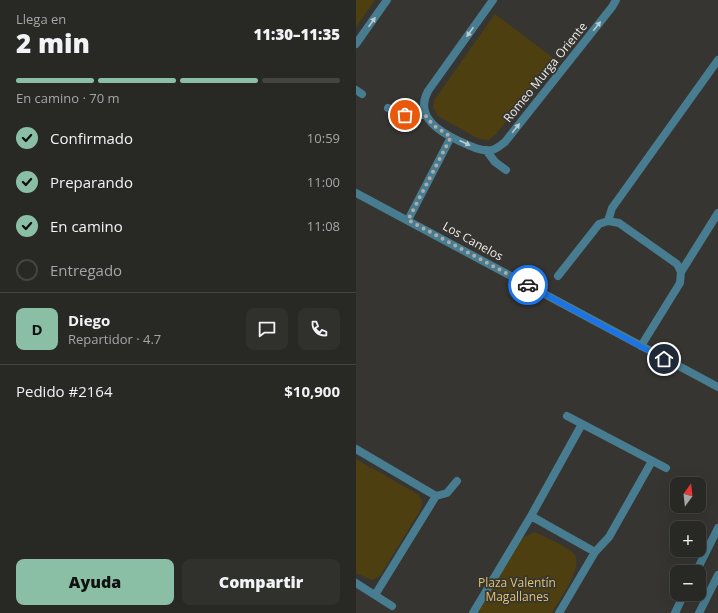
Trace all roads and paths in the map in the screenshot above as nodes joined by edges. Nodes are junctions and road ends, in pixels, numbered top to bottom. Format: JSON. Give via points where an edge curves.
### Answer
{"nodes":[{"id":1,"x":387,"y":0,"type":"edge"},
{"id":2,"x":493,"y":0,"type":"edge"},
{"id":3,"x":616,"y":0,"type":"edge"},
{"id":4,"x":356,"y":44,"type":"edge"},
{"id":5,"x":718,"y":60,"type":"edge"},
{"id":6,"x":388,"y":108,"type":"dead end"},
{"id":7,"x":425,"y":115,"type":"junction"},
{"id":8,"x":451,"y":137,"type":"junction"},
{"id":9,"x":486,"y":150,"type":"junction"},
{"id":10,"x":506,"y":170,"type":"dead end"},
{"id":11,"x":356,"y":193,"type":"edge"},
{"id":12,"x":718,"y":213,"type":"edge"},
{"id":13,"x":408,"y":220,"type":"junction"},
{"id":14,"x":608,"y":221,"type":"junction"},
{"id":15,"x":681,"y":272,"type":"junction"},
{"id":16,"x":558,"y":276,"type":"dead end"},
{"id":17,"x":641,"y":346,"type":"junction"},
{"id":18,"x":718,"y":387,"type":"edge"},
{"id":19,"x":567,"y":416,"type":"dead end"},
{"id":20,"x":582,"y":424,"type":"junction"},
{"id":21,"x":356,"y":449,"type":"edge"},
{"id":22,"x":652,"y":461,"type":"junction"},
{"id":23,"x":666,"y":468,"type":"dead end"},
{"id":24,"x":457,"y":481,"type":"dead end"},
{"id":25,"x":436,"y":496,"type":"junction"},
{"id":26,"x":532,"y":516,"type":"junction"},
{"id":27,"x":718,"y":528,"type":"edge"},
{"id":28,"x":595,"y":552,"type":"junction"},
{"id":29,"x":700,"y":565,"type":"edge"},
{"id":30,"x":718,"y":575,"type":"edge"},
{"id":31,"x":356,"y":582,"type":"edge"},
{"id":32,"x":376,"y":595,"type":"junction"},
{"id":33,"x":681,"y":601,"type":"edge"},
{"id":34,"x":392,"y":606,"type":"dead end"},
{"id":35,"x":473,"y":613,"type":"edge"},
{"id":36,"x":559,"y":613,"type":"edge"},
{"id":37,"x":675,"y":613,"type":"edge"},
{"id":38,"x":699,"y":613,"type":"edge"}],
"edges":[{"from":4,"to":1,"type":"street","one_way":true},
{"from":2,"to":7,"type":"street","one_way":true,"via":[[428,92],[424,102]]},
{"from":9,"to":3,"type":"street","name":"Romeo Murga Oriente","one_way":true,"via":[[496,148],[505,142]]},
{"from":5,"to":14,"type":"street","via":[[612,208]]},
{"from":6,"to":7,"type":"street","via":[[405,115]]},
{"from":7,"to":8,"type":"street","via":[[433,125]]},
{"from":8,"to":9,"type":"street","one_way":true},
{"from":8,"to":13,"type":"street"},
{"from":9,"to":10,"type":"street","via":[[495,162]]},
{"from":11,"to":13,"type":"street","name":"Los Canelos"},
{"from":12,"to":15,"type":"street"},
{"from":13,"to":17,"type":"street","name":"Los Canelos"},
{"from":14,"to":15,"type":"street","via":[[619,224],[677,264]]},
{"from":14,"to":16,"type":"street","via":[[599,224]]},
{"from":15,"to":17,"type":"street","via":[[680,283]]},
{"from":17,"to":18,"type":"street","name":"Los Canelos"},
{"from":19,"to":20,"type":"street"},
{"from":20,"to":22,"type":"street"},
{"from":20,"to":26,"type":"street"},
{"from":21,"to":25,"type":"street"},
{"from":22,"to":23,"type":"street"},
{"from":22,"to":28,"type":"street","via":[[609,537]]},
{"from":24,"to":25,"type":"street","via":[[447,493]]},
{"from":25,"to":32,"type":"street"},
{"from":26,"to":28,"type":"street"},
{"from":26,"to":35,"type":"street"},
{"from":27,"to":29,"type":"street"},
{"from":28,"to":36,"type":"street"},
{"from":30,"to":38,"type":"street"},
{"from":31,"to":32,"type":"street"},
{"from":32,"to":34,"type":"street"},
{"from":33,"to":37,"type":"street"}]}
